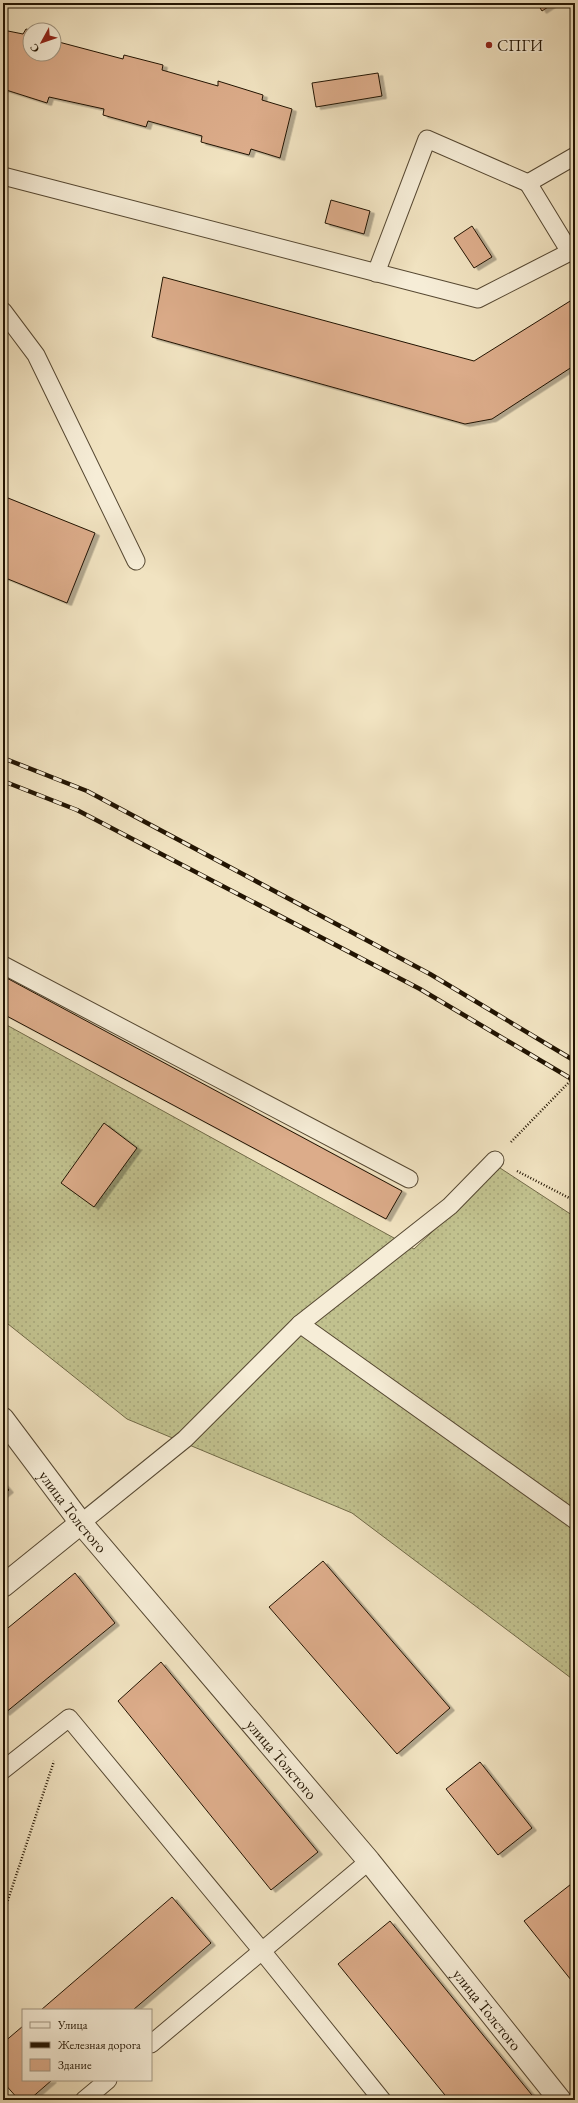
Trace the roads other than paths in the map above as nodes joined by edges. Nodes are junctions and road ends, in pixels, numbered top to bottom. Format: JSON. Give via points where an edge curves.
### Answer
{"nodes":[{"id":1,"x":575,"y":156,"type":"edge"},
{"id":2,"x":3,"y":176,"type":"edge"},
{"id":3,"x":528,"y":184,"type":"junction"},
{"id":4,"x":376,"y":273,"type":"junction"},
{"id":5,"x":3,"y":311,"type":"edge"},
{"id":6,"x":136,"y":561,"type":"dead end"},
{"id":7,"x":3,"y":965,"type":"edge"},
{"id":8,"x":495,"y":1160,"type":"road end"},
{"id":9,"x":409,"y":1179,"type":"dead end"},
{"id":10,"x":300,"y":1324,"type":"junction"},
{"id":11,"x":3,"y":1419,"type":"edge"},
{"id":12,"x":575,"y":1520,"type":"edge"},
{"id":13,"x":81,"y":1523,"type":"junction"},
{"id":14,"x":3,"y":1586,"type":"edge"},
{"id":15,"x":3,"y":1770,"type":"edge"},
{"id":16,"x":369,"y":1861,"type":"junction"},
{"id":17,"x":262,"y":1951,"type":"junction"},
{"id":18,"x":152,"y":2043,"type":"edge"},
{"id":19,"x":107,"y":2081,"type":"edge"},
{"id":20,"x":84,"y":2100,"type":"edge"},
{"id":21,"x":382,"y":2100,"type":"edge"},
{"id":22,"x":560,"y":2100,"type":"edge"}],
"edges":[{"from":1,"to":3,"type":"lane"},
{"from":2,"to":4,"type":"lane"},
{"from":3,"to":4,"type":"lane","via":[[427,139]]},
{"from":3,"to":4,"type":"lane","via":[[570,252],[478,299]]},
{"from":5,"to":6,"type":"lane","via":[[36,355]]},
{"from":7,"to":9,"type":"lane"},
{"from":8,"to":10,"type":"lane","via":[[450,1206]]},
{"from":10,"to":12,"type":"lane"},
{"from":10,"to":13,"type":"lane","via":[[185,1439]]},
{"from":11,"to":13,"type":"street","name":"улица Толстого"},
{"from":13,"to":14,"type":"street"},
{"from":13,"to":16,"type":"street","name":"улица Толстого"},
{"from":15,"to":17,"type":"lane","via":[[69,1718]]},
{"from":16,"to":17,"type":"lane"},
{"from":16,"to":22,"type":"street","name":"улица Толстого"},
{"from":17,"to":18,"type":"lane"},
{"from":17,"to":21,"type":"lane"},
{"from":19,"to":20,"type":"lane"}]}
